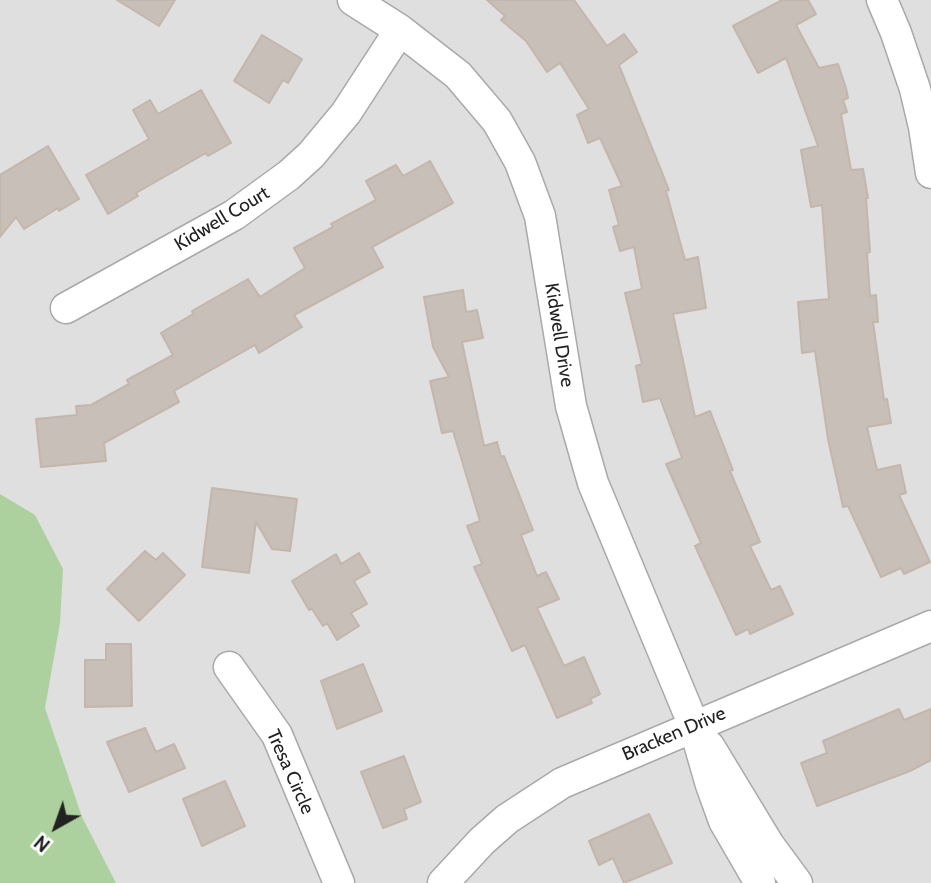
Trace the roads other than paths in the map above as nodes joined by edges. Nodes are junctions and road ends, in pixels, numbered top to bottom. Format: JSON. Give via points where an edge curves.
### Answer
{"nodes":[{"id":1,"x":353,"y":0,"type":"edge"},
{"id":2,"x":882,"y":0,"type":"edge"},
{"id":3,"x":400,"y":30,"type":"junction"},
{"id":4,"x":931,"y":173,"type":"edge"},
{"id":5,"x":66,"y":308,"type":"dead end"},
{"id":6,"x":931,"y":626,"type":"edge"},
{"id":7,"x":229,"y":667,"type":"dead end"},
{"id":8,"x":694,"y":726,"type":"junction"},
{"id":9,"x":339,"y":883,"type":"edge"},
{"id":10,"x":443,"y":883,"type":"edge"},
{"id":11,"x":760,"y":883,"type":"edge"},
{"id":12,"x":797,"y":883,"type":"edge"}],
"edges":[{"from":1,"to":3,"type":"street","name":"Kidwell Drive"},
{"from":2,"to":4,"type":"street","via":[[915,89]]},
{"from":3,"to":5,"type":"street","name":"Kidwell Court","via":[[346,113],[289,176],[234,215]]},
{"from":3,"to":8,"type":"street","name":"Kidwell Drive","via":[[449,66],[497,121],[531,187],[540,216],[570,406],[584,458]]},
{"from":6,"to":8,"type":"street","name":"Bracken Drive"},
{"from":7,"to":9,"type":"street","name":"Tresa Circle","via":[[277,735]]},
{"from":8,"to":10,"type":"street","name":"Bracken Drive","via":[[591,769],[534,800],[488,836]]},
{"from":8,"to":11,"type":"street","name":"Kidwell Drive","via":[[724,821]]},
{"from":8,"to":12,"type":"street","name":"Kidwell Drive"}]}
